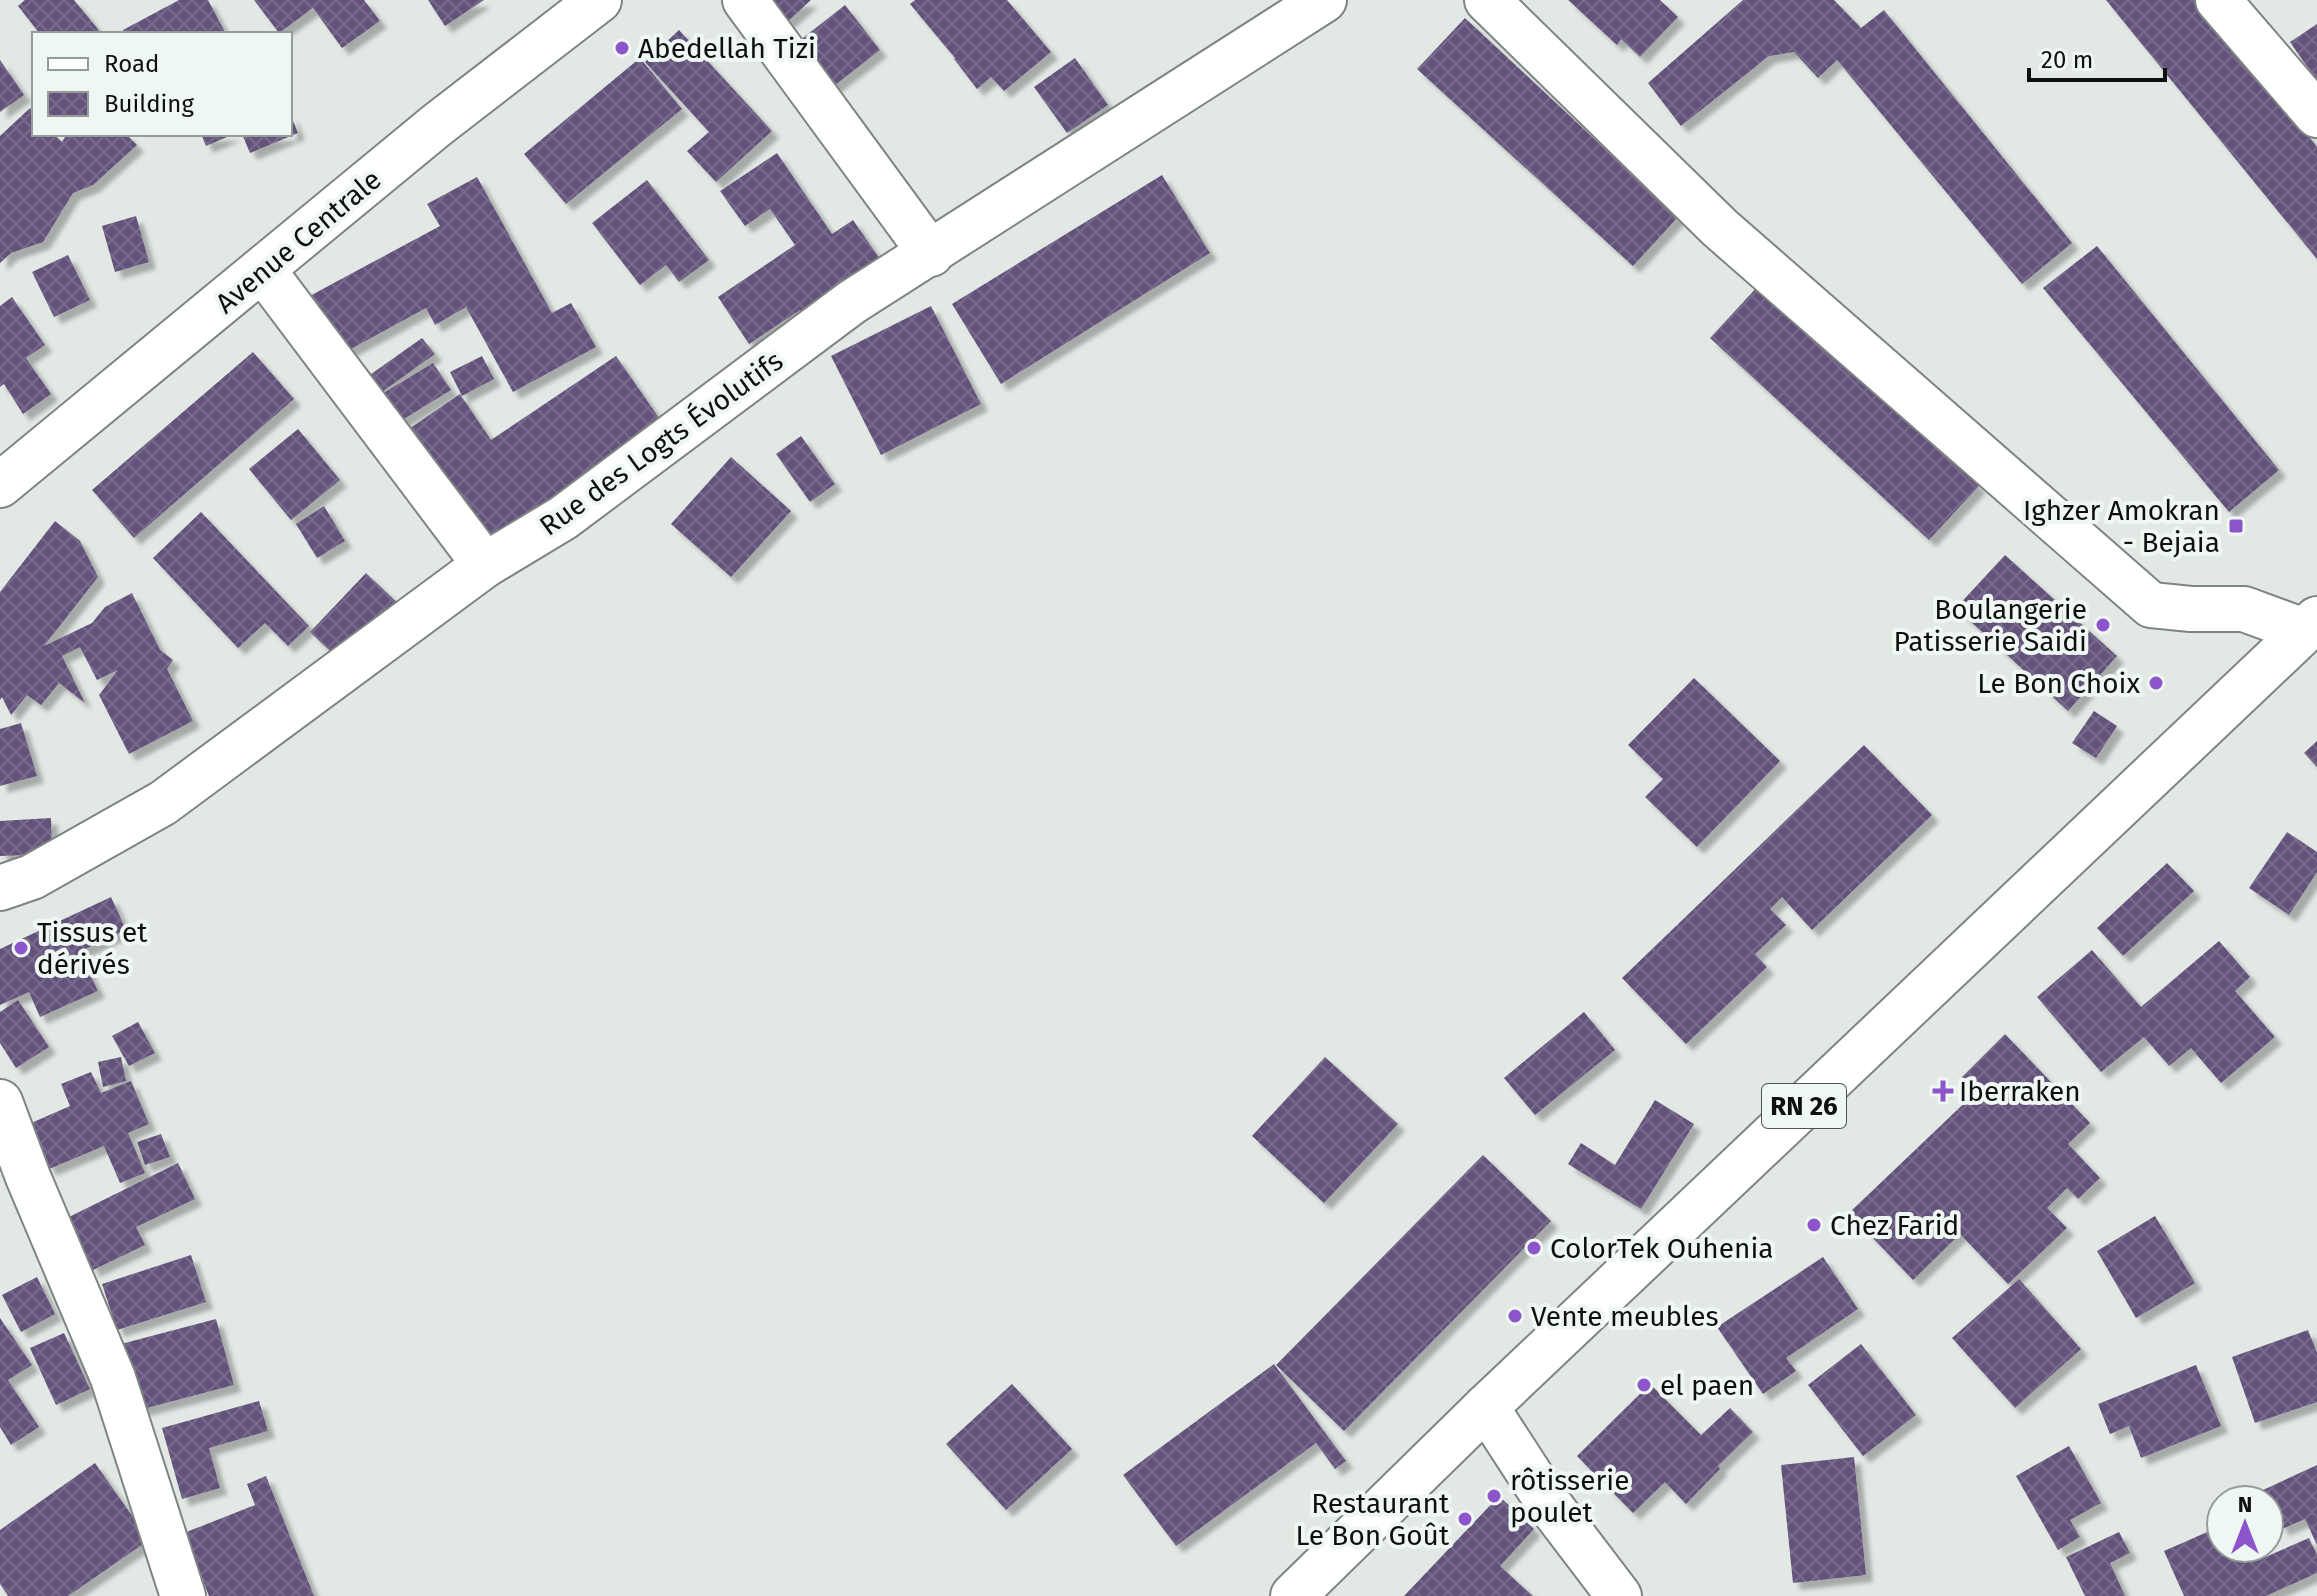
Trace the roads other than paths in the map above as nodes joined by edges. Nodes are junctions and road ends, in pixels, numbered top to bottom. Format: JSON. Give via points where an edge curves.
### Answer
{"nodes":[{"id":1,"x":599,"y":0,"type":"edge"},
{"id":2,"x":745,"y":0,"type":"edge"},
{"id":3,"x":1324,"y":0,"type":"edge"},
{"id":4,"x":1487,"y":0,"type":"edge"},
{"id":5,"x":2218,"y":0,"type":"edge"},
{"id":6,"x":2317,"y":115,"type":"edge"},
{"id":7,"x":931,"y":254,"type":"junction"},
{"id":8,"x":263,"y":270,"type":"junction"},
{"id":9,"x":0,"y":485,"type":"edge"},
{"id":10,"x":485,"y":565,"type":"junction"},
{"id":11,"x":2310,"y":625,"type":"edge"},
{"id":12,"x":0,"y":888,"type":"edge"},
{"id":13,"x":0,"y":1102,"type":"edge"},
{"id":14,"x":1486,"y":1407,"type":"junction"},
{"id":15,"x":183,"y":1596,"type":"edge"},
{"id":16,"x":1293,"y":1596,"type":"edge"},
{"id":17,"x":1619,"y":1596,"type":"edge"}],
"edges":[{"from":1,"to":8,"type":"street","name":"Avenue Centrale","via":[[437,125]]},
{"from":2,"to":7,"type":"street"},
{"from":3,"to":7,"type":"street","name":"Rue des Logts Évolutifs"},
{"from":4,"to":11,"type":"street","via":[[1720,228],[2151,605],[2244,609]]},
{"from":5,"to":6,"type":"street"},
{"from":7,"to":10,"type":"street","name":"Rue des Logts Évolutifs","via":[[852,302],[563,518]]},
{"from":8,"to":9,"type":"street","name":"Avenue Centrale"},
{"from":8,"to":10,"type":"street"},
{"from":10,"to":12,"type":"street","name":"Rue des Logts Évolutifs","via":[[163,803],[32,877]]},
{"from":11,"to":14,"type":"street","number":"RN 26"},
{"from":13,"to":15,"type":"street","via":[[113,1378]]},
{"from":14,"to":16,"type":"street","number":"RN 26"},
{"from":14,"to":17,"type":"street","via":[[1549,1504]]}]}
